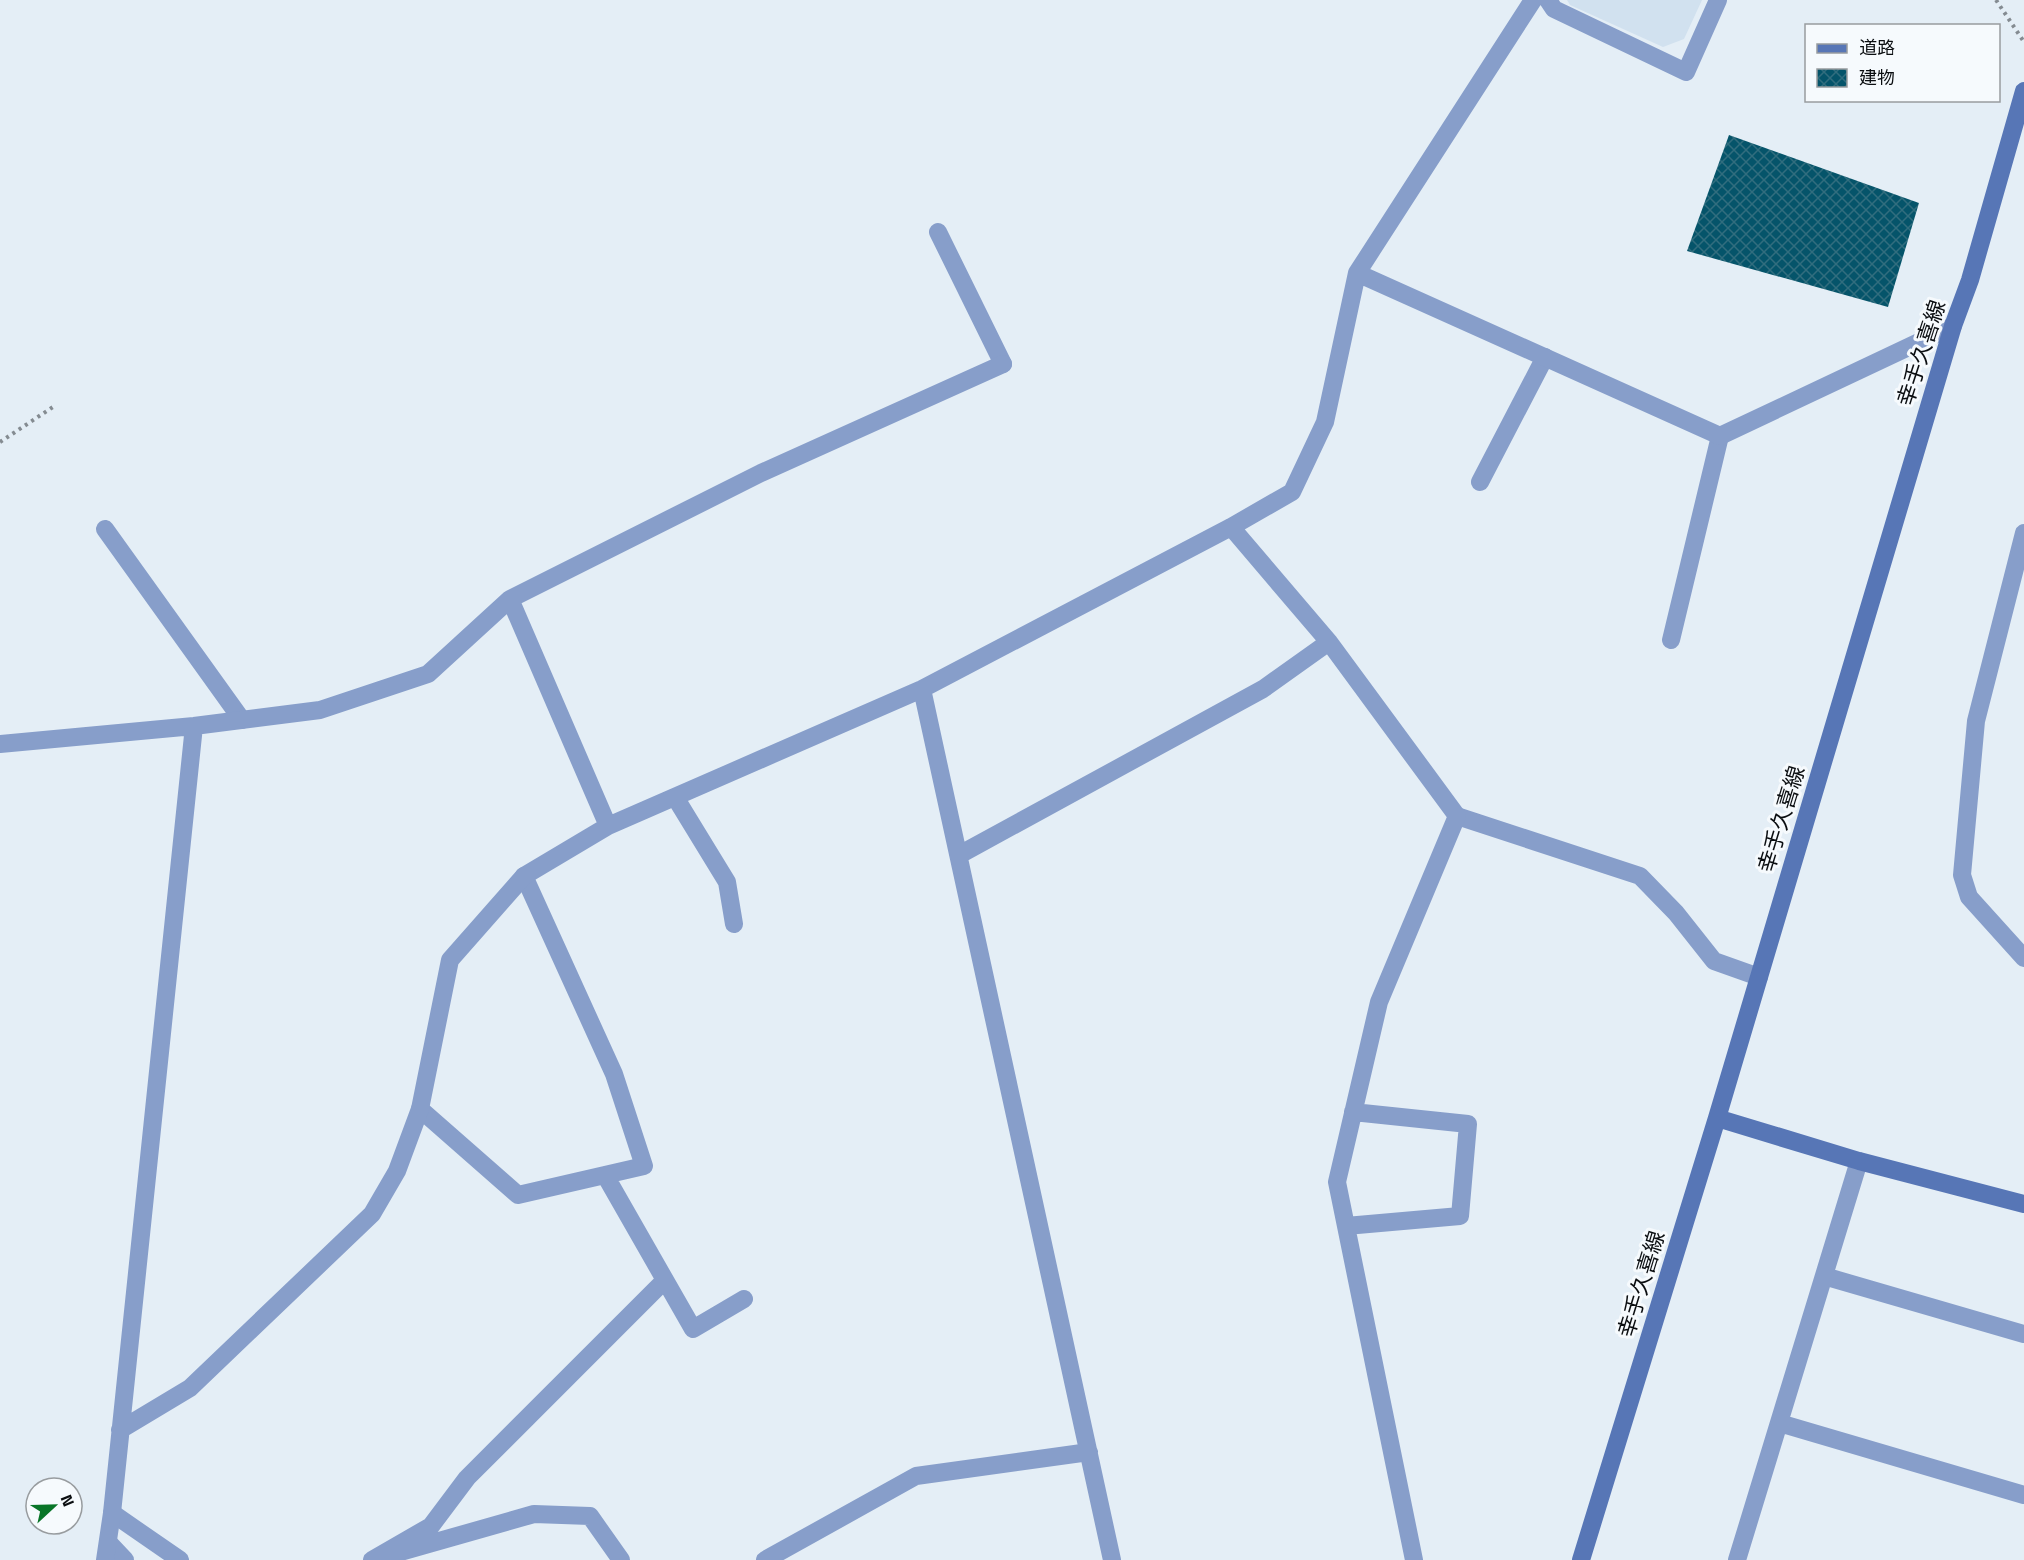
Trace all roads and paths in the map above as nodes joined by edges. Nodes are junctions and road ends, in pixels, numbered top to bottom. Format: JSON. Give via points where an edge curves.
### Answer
{"nodes":[{"id":1,"x":1533,"y":0,"type":"edge"},
{"id":2,"x":1548,"y":0,"type":"edge"},
{"id":3,"x":1718,"y":0,"type":"edge"},
{"id":4,"x":1996,"y":0,"type":"edge"},
{"id":5,"x":2024,"y":42,"type":"edge"},
{"id":6,"x":2024,"y":91,"type":"edge"},
{"id":7,"x":938,"y":232,"type":"dead end"},
{"id":8,"x":1357,"y":273,"type":"junction"},
{"id":9,"x":1953,"y":326,"type":"junction"},
{"id":10,"x":1545,"y":357,"type":"junction"},
{"id":11,"x":56,"y":405,"type":"dead end"},
{"id":12,"x":1720,"y":436,"type":"junction"},
{"id":13,"x":0,"y":442,"type":"edge"},
{"id":14,"x":1480,"y":482,"type":"dead end"},
{"id":15,"x":1231,"y":527,"type":"junction"},
{"id":16,"x":105,"y":529,"type":"dead end"},
{"id":17,"x":2024,"y":533,"type":"edge"},
{"id":18,"x":510,"y":598,"type":"junction"},
{"id":19,"x":1671,"y":640,"type":"dead end"},
{"id":20,"x":1329,"y":642,"type":"junction"},
{"id":21,"x":922,"y":689,"type":"junction"},
{"id":22,"x":242,"y":720,"type":"junction"},
{"id":23,"x":194,"y":726,"type":"junction"},
{"id":24,"x":0,"y":744,"type":"edge"},
{"id":25,"x":675,"y":797,"type":"junction"},
{"id":26,"x":1457,"y":816,"type":"junction"},
{"id":27,"x":608,"y":826,"type":"junction"},
{"id":28,"x":958,"y":855,"type":"junction"},
{"id":29,"x":524,"y":876,"type":"junction"},
{"id":30,"x":734,"y":924,"type":"dead end"},
{"id":31,"x":2024,"y":958,"type":"edge"},
{"id":32,"x":1759,"y":977,"type":"junction"},
{"id":33,"x":420,"y":1109,"type":"junction"},
{"id":34,"x":1353,"y":1112,"type":"junction"},
{"id":35,"x":1717,"y":1118,"type":"junction"},
{"id":36,"x":1859,"y":1161,"type":"junction"},
{"id":37,"x":605,"y":1175,"type":"junction"},
{"id":38,"x":2024,"y":1204,"type":"edge"},
{"id":39,"x":1346,"y":1226,"type":"junction"},
{"id":40,"x":1824,"y":1276,"type":"junction"},
{"id":41,"x":665,"y":1280,"type":"junction"},
{"id":42,"x":744,"y":1299,"type":"dead end"},
{"id":43,"x":2024,"y":1334,"type":"edge"},
{"id":44,"x":1779,"y":1423,"type":"junction"},
{"id":45,"x":120,"y":1430,"type":"junction"},
{"id":46,"x":1089,"y":1452,"type":"junction"},
{"id":47,"x":2024,"y":1495,"type":"edge"},
{"id":48,"x":112,"y":1513,"type":"junction"},
{"id":49,"x":106,"y":1551,"type":"edge"},
{"id":50,"x":125,"y":1560,"type":"edge"},
{"id":51,"x":180,"y":1560,"type":"edge"},
{"id":52,"x":372,"y":1560,"type":"edge"},
{"id":53,"x":621,"y":1560,"type":"edge"},
{"id":54,"x":765,"y":1560,"type":"edge"},
{"id":55,"x":1112,"y":1560,"type":"edge"},
{"id":56,"x":1414,"y":1560,"type":"edge"},
{"id":57,"x":1581,"y":1560,"type":"edge"},
{"id":58,"x":1737,"y":1560,"type":"edge"}],
"edges":[{"from":1,"to":8,"type":"street"},
{"from":2,"to":3,"type":"street","via":[[1554,9],[1686,72]]},
{"from":4,"to":5,"type":"path"},
{"from":6,"to":9,"type":"main road","name":"幸手久喜線"},
{"from":7,"to":18,"type":"street","via":[[1003,364],[761,473]]},
{"from":8,"to":10,"type":"street"},
{"from":8,"to":15,"type":"street","via":[[1324,422],[1292,492]]},
{"from":9,"to":12,"type":"street"},
{"from":9,"to":32,"type":"main road","name":"幸手久喜線"},
{"from":10,"to":12,"type":"street"},
{"from":10,"to":14,"type":"street"},
{"from":11,"to":13,"type":"path"},
{"from":12,"to":19,"type":"street"},
{"from":15,"to":20,"type":"street"},
{"from":15,"to":21,"type":"street"},
{"from":16,"to":22,"type":"street"},
{"from":17,"to":31,"type":"street","via":[[1976,722],[1962,875],[1969,897]]},
{"from":18,"to":22,"type":"street","via":[[428,674],[320,711]]},
{"from":18,"to":27,"type":"street"},
{"from":20,"to":26,"type":"street"},
{"from":20,"to":28,"type":"street","via":[[1263,689]]},
{"from":21,"to":25,"type":"street"},
{"from":21,"to":28,"type":"street"},
{"from":22,"to":23,"type":"street"},
{"from":23,"to":24,"type":"street"},
{"from":23,"to":45,"type":"street"},
{"from":25,"to":27,"type":"street"},
{"from":25,"to":30,"type":"street","via":[[727,882]]},
{"from":26,"to":32,"type":"street","via":[[1640,876],[1714,961]]},
{"from":26,"to":34,"type":"street","via":[[1379,1002]]},
{"from":27,"to":29,"type":"street"},
{"from":28,"to":46,"type":"street"},
{"from":29,"to":33,"type":"street","via":[[450,960]]},
{"from":29,"to":37,"type":"street","via":[[614,1074],[644,1166]]},
{"from":32,"to":35,"type":"main road","name":"幸手久喜線"},
{"from":33,"to":37,"type":"street","via":[[518,1196]]},
{"from":33,"to":45,"type":"street","via":[[397,1170],[372,1214],[190,1388]]},
{"from":34,"to":39,"type":"street","via":[[1337,1182]]},
{"from":34,"to":39,"type":"street","via":[[1468,1124],[1460,1216]]},
{"from":35,"to":36,"type":"main road"},
{"from":35,"to":57,"type":"main road","name":"幸手久喜線"},
{"from":36,"to":38,"type":"main road"},
{"from":36,"to":40,"type":"street"},
{"from":37,"to":41,"type":"street"},
{"from":39,"to":56,"type":"street"},
{"from":40,"to":43,"type":"street"},
{"from":40,"to":44,"type":"street"},
{"from":41,"to":42,"type":"street","via":[[693,1329]]},
{"from":41,"to":52,"type":"street","via":[[467,1478],[431,1526]]},
{"from":44,"to":47,"type":"street"},
{"from":44,"to":58,"type":"street"},
{"from":45,"to":48,"type":"street"},
{"from":46,"to":54,"type":"street","via":[[916,1476]]},
{"from":46,"to":55,"type":"street"},
{"from":48,"to":49,"type":"street"},
{"from":48,"to":51,"type":"street"},
{"from":49,"to":50,"type":"street"},
{"from":52,"to":53,"type":"street","via":[[534,1514],[590,1516]]}]}
